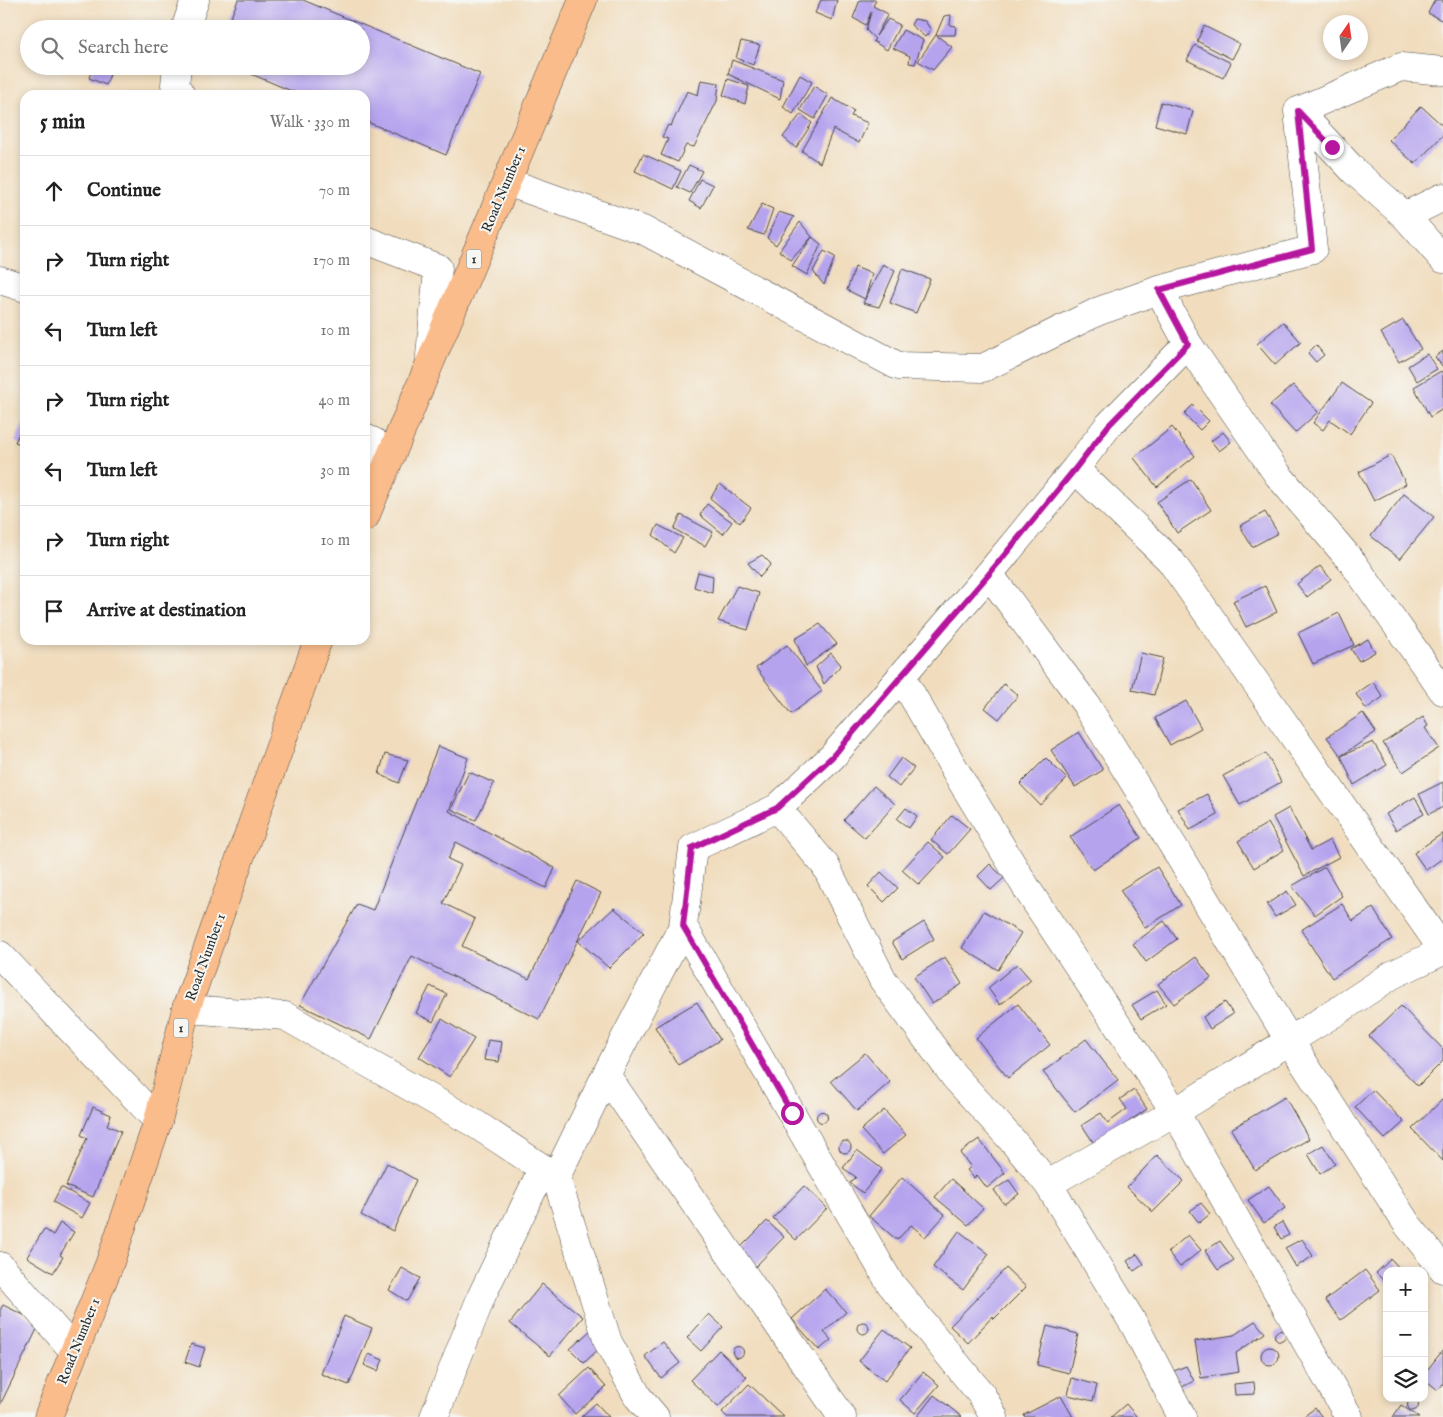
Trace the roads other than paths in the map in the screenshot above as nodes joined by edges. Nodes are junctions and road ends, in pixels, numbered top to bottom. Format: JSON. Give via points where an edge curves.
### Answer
{"nodes":[{"id":1,"x":195,"y":0,"type":"edge"},
{"id":2,"x":583,"y":0,"type":"edge"},
{"id":3,"x":188,"y":20,"type":"edge"},
{"id":4,"x":1443,"y":71,"type":"edge"},
{"id":5,"x":176,"y":75,"type":"edge"},
{"id":6,"x":178,"y":90,"type":"edge"},
{"id":7,"x":1298,"y":111,"type":"junction"},
{"id":8,"x":506,"y":182,"type":"junction"},
{"id":9,"x":1443,"y":197,"type":"edge"},
{"id":10,"x":1405,"y":216,"type":"junction"},
{"id":11,"x":370,"y":242,"type":"edge"},
{"id":12,"x":1443,"y":259,"type":"edge"},
{"id":13,"x":0,"y":280,"type":"edge"},
{"id":14,"x":20,"y":286,"type":"edge"},
{"id":15,"x":1159,"y":290,"type":"junction"},
{"id":16,"x":1188,"y":344,"type":"junction"},
{"id":17,"x":430,"y":363,"type":"junction"},
{"id":18,"x":370,"y":440,"type":"edge"},
{"id":19,"x":1075,"y":469,"type":"junction"},
{"id":20,"x":378,"y":483,"type":"junction"},
{"id":21,"x":370,"y":504,"type":"edge"},
{"id":22,"x":989,"y":574,"type":"junction"},
{"id":23,"x":316,"y":645,"type":"edge"},
{"id":24,"x":902,"y":676,"type":"junction"},
{"id":25,"x":1443,"y":691,"type":"edge"},
{"id":26,"x":777,"y":808,"type":"junction"},
{"id":27,"x":683,"y":926,"type":"junction"},
{"id":28,"x":1443,"y":950,"type":"edge"},
{"id":29,"x":0,"y":955,"type":"edge"},
{"id":30,"x":186,"y":1009,"type":"junction"},
{"id":31,"x":1289,"y":1040,"type":"junction"},
{"id":32,"x":606,"y":1075,"type":"junction"},
{"id":33,"x":1175,"y":1112,"type":"junction"},
{"id":34,"x":158,"y":1121,"type":"junction"},
{"id":35,"x":549,"y":1173,"type":"junction"},
{"id":36,"x":1048,"y":1184,"type":"junction"},
{"id":37,"x":0,"y":1266,"type":"edge"},
{"id":38,"x":1443,"y":1268,"type":"edge"},
{"id":39,"x":74,"y":1351,"type":"junction"},
{"id":40,"x":48,"y":1417,"type":"edge"},
{"id":41,"x":434,"y":1417,"type":"edge"},
{"id":42,"x":655,"y":1417,"type":"edge"},
{"id":43,"x":842,"y":1417,"type":"edge"},
{"id":44,"x":994,"y":1417,"type":"edge"},
{"id":45,"x":1182,"y":1417,"type":"edge"},
{"id":46,"x":1349,"y":1417,"type":"edge"}],
"edges":[{"from":1,"to":3,"type":"street"},
{"from":2,"to":8,"type":"highway","name":"Road Number 1","number":"1"},
{"from":4,"to":7,"type":"street","via":[[1401,66]]},
{"from":5,"to":6,"type":"street","via":[[174,85]]},
{"from":7,"to":10,"type":"street","via":[[1354,171]]},
{"from":7,"to":15,"type":"street","via":[[1312,249]]},
{"from":8,"to":15,"type":"street","via":[[643,230],[898,366],[983,368],[1099,311]]},
{"from":8,"to":17,"type":"highway","name":"Road Number 1","number":"1"},
{"from":9,"to":10,"type":"street"},
{"from":10,"to":12,"type":"street"},
{"from":11,"to":17,"type":"street","via":[[438,268]]},
{"from":13,"to":14,"type":"street"},
{"from":15,"to":16,"type":"street"},
{"from":16,"to":19,"type":"street","via":[[1108,426]]},
{"from":16,"to":25,"type":"street","via":[[1278,475],[1353,563]]},
{"from":17,"to":20,"type":"highway","name":"Road Number 1","number":"1"},
{"from":18,"to":20,"type":"street","via":[[374,442]]},
{"from":19,"to":22,"type":"street"},
{"from":19,"to":28,"type":"street","via":[[1170,560]]},
{"from":20,"to":21,"type":"highway","name":"Road Number 1","number":"1"},
{"from":22,"to":24,"type":"street"},
{"from":22,"to":31,"type":"street","via":[[1085,703]]},
{"from":23,"to":30,"type":"highway","name":"Road Number 1","number":"1"},
{"from":24,"to":26,"type":"street","via":[[832,757]]},
{"from":24,"to":33,"type":"street","via":[[1029,892]]},
{"from":26,"to":27,"type":"street","via":[[692,848]]},
{"from":26,"to":36,"type":"street","via":[[825,865],[883,980],[954,1076]]},
{"from":27,"to":32,"type":"street"},
{"from":27,"to":44,"type":"street","via":[[890,1283],[981,1394]]},
{"from":28,"to":31,"type":"street","via":[[1392,975]]},
{"from":29,"to":34,"type":"street"},
{"from":30,"to":34,"type":"highway","name":"Road Number 1","number":"1"},
{"from":30,"to":35,"type":"street","via":[[285,1016],[474,1123]]},
{"from":31,"to":33,"type":"street"},
{"from":31,"to":38,"type":"street","via":[[1408,1224]]},
{"from":32,"to":35,"type":"street"},
{"from":32,"to":43,"type":"street"},
{"from":33,"to":36,"type":"street"},
{"from":33,"to":46,"type":"street"},
{"from":34,"to":39,"type":"highway","name":"Road Number 1","number":"1","via":[[109,1264]]},
{"from":35,"to":41,"type":"street","via":[[482,1295]]},
{"from":35,"to":42,"type":"street","via":[[608,1342],[638,1397]]},
{"from":36,"to":45,"type":"street","via":[[1135,1326]]},
{"from":37,"to":39,"type":"street"},
{"from":39,"to":40,"type":"highway","name":"Road Number 1","number":"1"}]}
